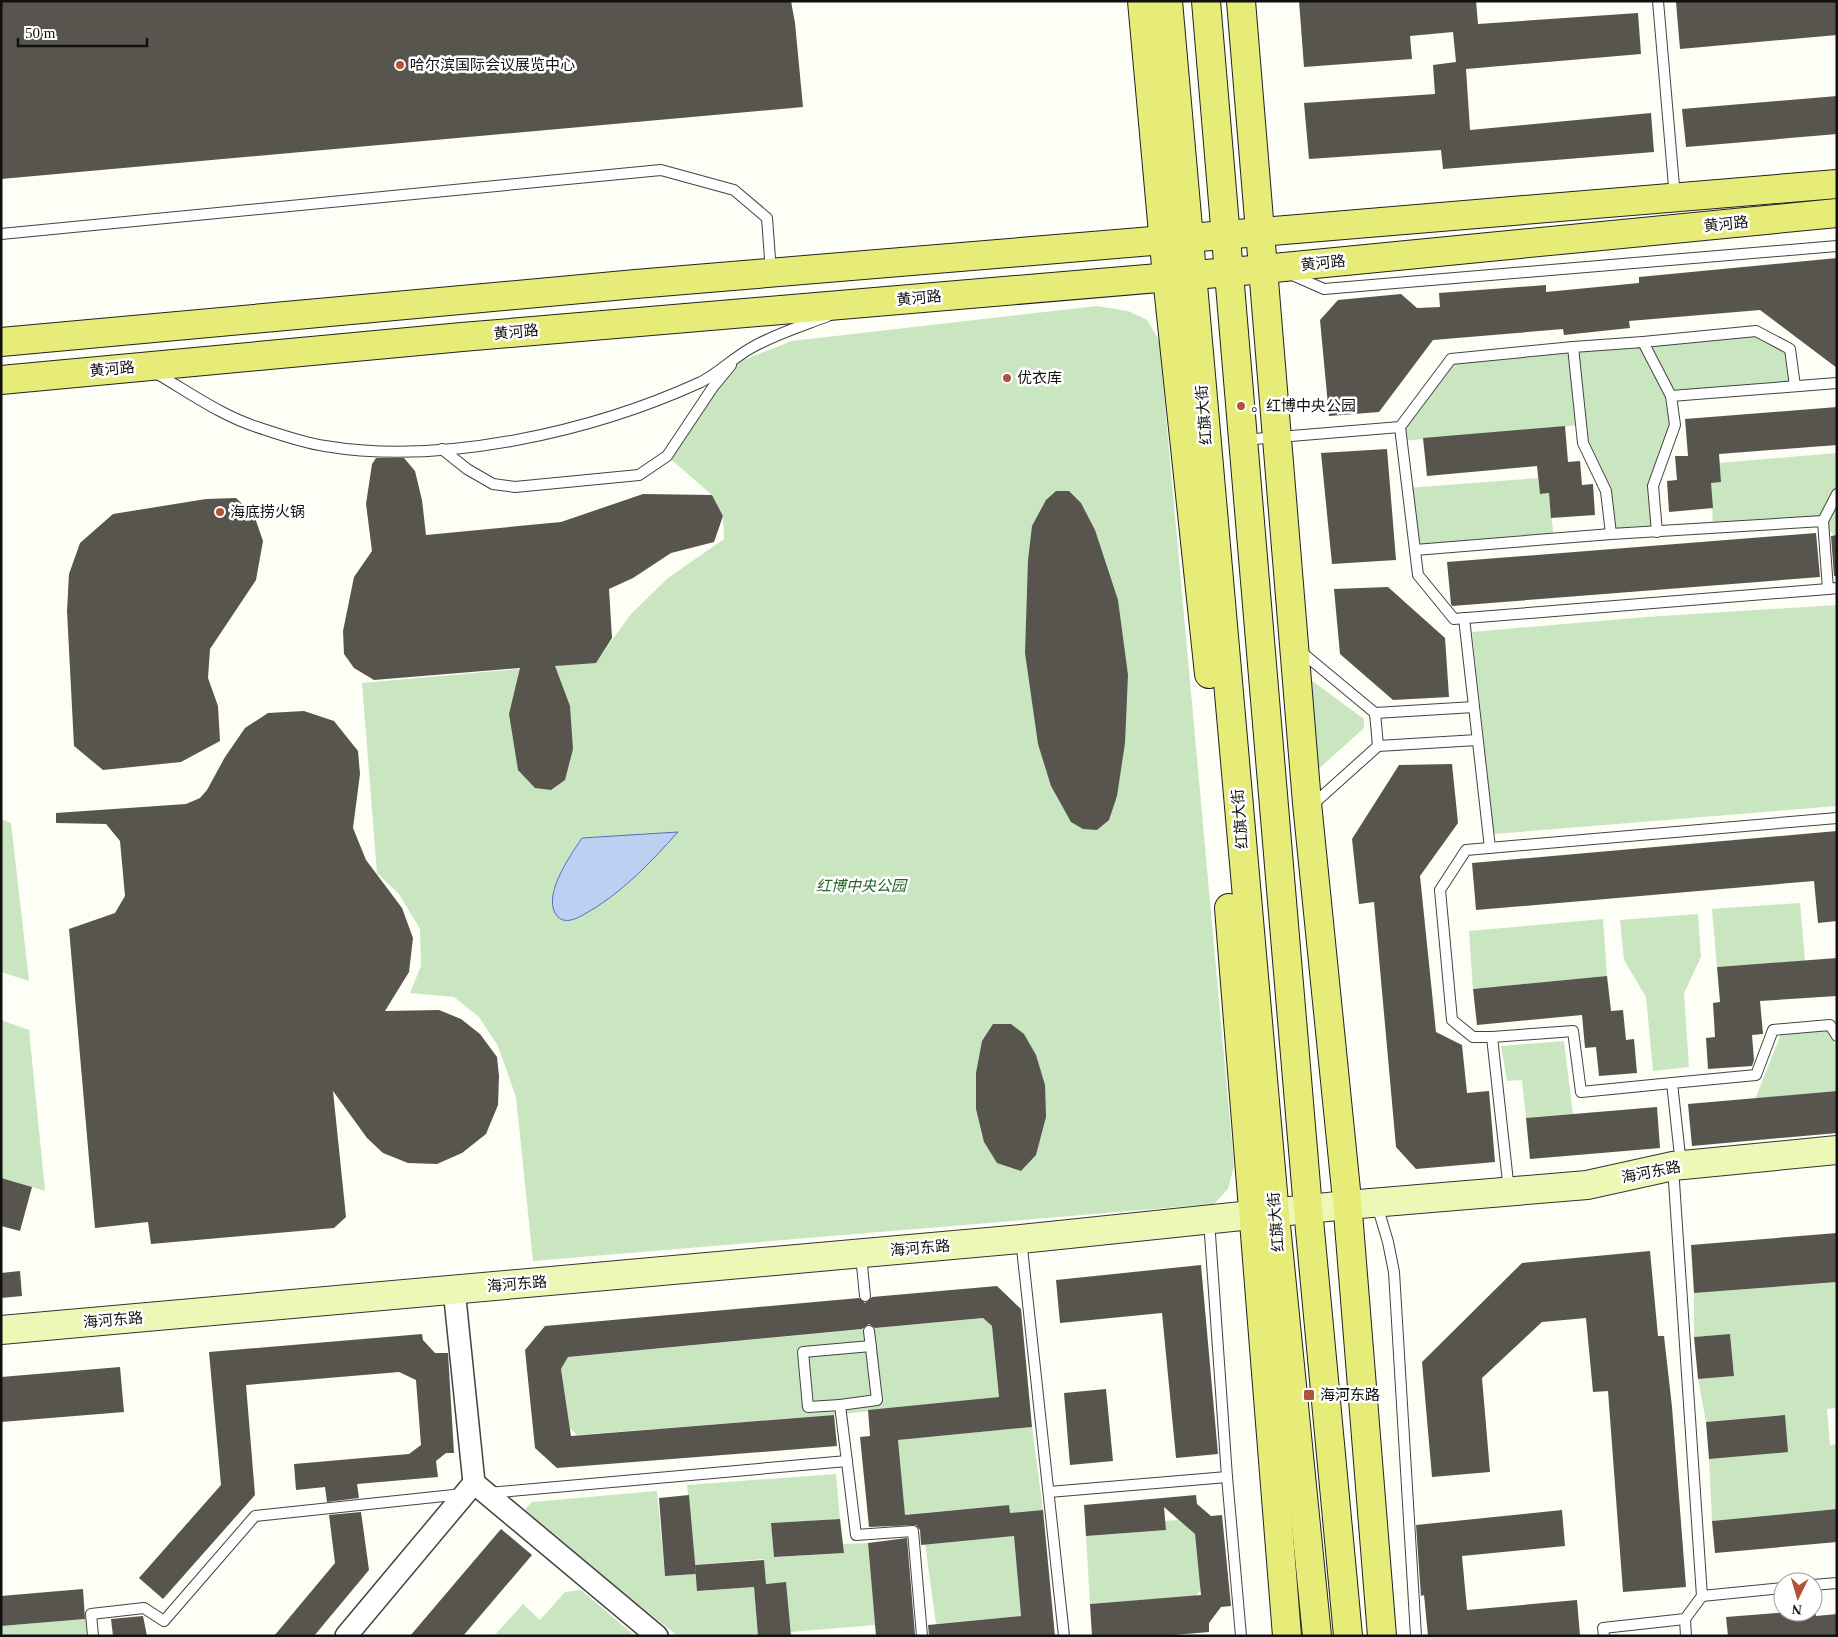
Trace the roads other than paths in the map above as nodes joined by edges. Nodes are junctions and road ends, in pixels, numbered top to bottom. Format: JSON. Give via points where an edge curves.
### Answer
{"nodes":[{"id":1,"x":1142,"y":1,"type":"edge"},
{"id":2,"x":1168,"y":1,"type":"edge"},
{"id":3,"x":1206,"y":1,"type":"edge"},
{"id":4,"x":1241,"y":1,"type":"edge"},
{"id":5,"x":1658,"y":1,"type":"edge"},
{"id":6,"x":1837,"y":184,"type":"edge"},
{"id":7,"x":1675,"y":198,"type":"junction"},
{"id":8,"x":1837,"y":213,"type":"edge"},
{"id":9,"x":1260,"y":232,"type":"junction"},
{"id":10,"x":1,"y":234,"type":"edge"},
{"id":11,"x":1225,"y":235,"type":"junction"},
{"id":12,"x":1176,"y":239,"type":"junction"},
{"id":13,"x":1837,"y":246,"type":"edge"},
{"id":14,"x":1255,"y":269,"type":"junction"},
{"id":15,"x":771,"y":273,"type":"junction"},
{"id":16,"x":1179,"y":276,"type":"junction"},
{"id":17,"x":863,"y":303,"type":"junction"},
{"id":18,"x":1257,"y":329,"type":"dead end"},
{"id":19,"x":1,"y":342,"type":"edge"},
{"id":20,"x":1643,"y":342,"type":"junction"},
{"id":21,"x":1573,"y":347,"type":"junction"},
{"id":22,"x":740,"y":355,"type":"junction"},
{"id":23,"x":144,"y":366,"type":"junction"},
{"id":24,"x":1,"y":380,"type":"edge"},
{"id":25,"x":1837,"y":383,"type":"edge"},
{"id":26,"x":1795,"y":386,"type":"junction"},
{"id":27,"x":1671,"y":396,"type":"junction"},
{"id":28,"x":1400,"y":427,"type":"junction"},
{"id":29,"x":1263,"y":438,"type":"junction"},
{"id":30,"x":442,"y":449,"type":"junction"},
{"id":31,"x":1837,"y":494,"type":"edge"},
{"id":32,"x":1823,"y":521,"type":"junction"},
{"id":33,"x":1657,"y":532,"type":"junction"},
{"id":34,"x":1611,"y":534,"type":"junction"},
{"id":35,"x":1415,"y":550,"type":"junction"},
{"id":36,"x":1832,"y":589,"type":"edge"},
{"id":37,"x":1464,"y":618,"type":"junction"},
{"id":38,"x":1286,"y":636,"type":"junction"},
{"id":39,"x":1474,"y":708,"type":"junction"},
{"id":40,"x":1375,"y":713,"type":"junction"},
{"id":41,"x":1476,"y":740,"type":"junction"},
{"id":42,"x":1378,"y":746,"type":"junction"},
{"id":43,"x":1303,"y":814,"type":"junction"},
{"id":44,"x":1837,"y":818,"type":"edge"},
{"id":45,"x":1490,"y":848,"type":"junction"},
{"id":46,"x":1316,"y":1002,"type":"dead end"},
{"id":47,"x":1837,"y":1036,"type":"edge"},
{"id":48,"x":1492,"y":1037,"type":"junction"},
{"id":49,"x":1672,"y":1083,"type":"junction"},
{"id":50,"x":1837,"y":1150,"type":"edge"},
{"id":51,"x":1677,"y":1166,"type":"junction"},
{"id":52,"x":1509,"y":1192,"type":"junction"},
{"id":53,"x":1339,"y":1203,"type":"junction"},
{"id":54,"x":1376,"y":1203,"type":"junction"},
{"id":55,"x":1308,"y":1209,"type":"junction"},
{"id":56,"x":1265,"y":1214,"type":"junction"},
{"id":57,"x":1209,"y":1219,"type":"junction"},
{"id":58,"x":1021,"y":1239,"type":"junction"},
{"id":59,"x":860,"y":1253,"type":"junction"},
{"id":60,"x":454,"y":1290,"type":"junction"},
{"id":61,"x":865,"y":1296,"type":"dead end"},
{"id":62,"x":1,"y":1330,"type":"edge"},
{"id":63,"x":869,"y":1331,"type":"dead end"},
{"id":64,"x":871,"y":1346,"type":"junction"},
{"id":65,"x":840,"y":1405,"type":"junction"},
{"id":66,"x":847,"y":1461,"type":"junction"},
{"id":67,"x":1227,"y":1476,"type":"junction"},
{"id":68,"x":475,"y":1490,"type":"junction"},
{"id":69,"x":1049,"y":1492,"type":"junction"},
{"id":70,"x":1837,"y":1583,"type":"edge"},
{"id":71,"x":1823,"y":1584,"type":"edge"},
{"id":72,"x":1773,"y":1589,"type":"edge"},
{"id":73,"x":1702,"y":1596,"type":"junction"},
{"id":74,"x":1685,"y":1620,"type":"junction"},
{"id":75,"x":93,"y":1636,"type":"edge"},
{"id":76,"x":346,"y":1636,"type":"edge"},
{"id":77,"x":657,"y":1636,"type":"edge"},
{"id":78,"x":922,"y":1636,"type":"edge"},
{"id":79,"x":1064,"y":1636,"type":"edge"},
{"id":80,"x":1241,"y":1636,"type":"edge"},
{"id":81,"x":1288,"y":1636,"type":"edge"},
{"id":82,"x":1317,"y":1636,"type":"edge"},
{"id":83,"x":1348,"y":1636,"type":"edge"},
{"id":84,"x":1382,"y":1636,"type":"edge"},
{"id":85,"x":1416,"y":1636,"type":"edge"},
{"id":86,"x":1604,"y":1636,"type":"edge"},
{"id":87,"x":1686,"y":1636,"type":"edge"}],
"edges":[{"from":1,"to":12,"type":"main road","name":"红旗大街"},
{"from":2,"to":12,"type":"main road","name":"红旗大街"},
{"from":3,"to":11,"type":"main road"},
{"from":4,"to":9,"type":"main road"},
{"from":5,"to":7,"type":"lane"},
{"from":6,"to":7,"type":"main road","name":"黄河路"},
{"from":7,"to":9,"type":"main road","name":"黄河路"},
{"from":8,"to":14,"type":"main road","name":"黄河路"},
{"from":9,"to":11,"type":"main road","name":"黄河路"},
{"from":9,"to":14,"type":"main road"},
{"from":10,"to":15,"type":"lane","via":[[661,170],[734,190],[766,218]]},
{"from":11,"to":12,"type":"main road","name":"黄河路"},
{"from":11,"to":14,"type":"main road"},
{"from":12,"to":15,"type":"main road","name":"黄河路"},
{"from":12,"to":16,"type":"main road","name":"红旗大街"},
{"from":13,"to":14,"type":"lane","via":[[1324,289]]},
{"from":14,"to":16,"type":"main road","name":"黄河路"},
{"from":14,"to":18,"type":"lane"},
{"from":14,"to":29,"type":"main road"},
{"from":14,"to":29,"type":"main road"},
{"from":15,"to":19,"type":"main road","name":"黄河路"},
{"from":16,"to":17,"type":"main road","name":"黄河路"},
{"from":16,"to":56,"type":"main road","name":"红旗大街","via":[[1218,764]]},
{"from":17,"to":22,"type":"lane","via":[[790,330]]},
{"from":17,"to":23,"type":"main road","name":"黄河路"},
{"from":20,"to":21,"type":"lane"},
{"from":20,"to":26,"type":"lane","via":[[1756,331],[1790,349]]},
{"from":20,"to":27,"type":"lane"},
{"from":21,"to":28,"type":"lane","via":[[1451,359]]},
{"from":21,"to":34,"type":"lane","via":[[1583,443],[1606,491]]},
{"from":22,"to":30,"type":"lane","via":[[702,381],[569,429],[492,444]]},
{"from":22,"to":30,"type":"lane","via":[[666,456],[639,475],[515,487],[493,484]]},
{"from":23,"to":24,"type":"main road","name":"黄河路"},
{"from":23,"to":30,"type":"lane","via":[[218,411],[259,428],[324,446],[360,450]]},
{"from":25,"to":26,"type":"lane"},
{"from":26,"to":27,"type":"lane"},
{"from":27,"to":33,"type":"lane","via":[[1675,425],[1653,486]]},
{"from":28,"to":29,"type":"lane"},
{"from":28,"to":35,"type":"lane"},
{"from":29,"to":38,"type":"main road"},
{"from":29,"to":55,"type":"main road"},
{"from":31,"to":32,"type":"lane"},
{"from":32,"to":33,"type":"lane"},
{"from":32,"to":36,"type":"lane"},
{"from":33,"to":34,"type":"lane"},
{"from":34,"to":35,"type":"lane"},
{"from":35,"to":37,"type":"lane","via":[[1418,575],[1454,619]]},
{"from":36,"to":37,"type":"lane"},
{"from":37,"to":39,"type":"lane"},
{"from":38,"to":40,"type":"lane"},
{"from":38,"to":43,"type":"main road"},
{"from":39,"to":40,"type":"lane"},
{"from":39,"to":41,"type":"lane"},
{"from":40,"to":42,"type":"lane"},
{"from":41,"to":42,"type":"lane"},
{"from":41,"to":45,"type":"lane"},
{"from":42,"to":43,"type":"lane"},
{"from":43,"to":46,"type":"lane"},
{"from":43,"to":53,"type":"main road"},
{"from":44,"to":45,"type":"lane"},
{"from":45,"to":48,"type":"lane","via":[[1466,850],[1440,890],[1452,1020],[1473,1036]]},
{"from":47,"to":49,"type":"lane","via":[[1830,1025],[1773,1030],[1756,1075]]},
{"from":48,"to":49,"type":"lane","via":[[1573,1032],[1581,1092]]},
{"from":48,"to":52,"type":"lane"},
{"from":49,"to":51,"type":"lane"},
{"from":50,"to":51,"type":"street","name":"海河东路"},
{"from":51,"to":52,"type":"street","name":"海河东路","via":[[1586,1186]]},
{"from":51,"to":73,"type":"lane"},
{"from":52,"to":54,"type":"street","name":"海河东路"},
{"from":53,"to":54,"type":"street","name":"海河东路"},
{"from":53,"to":55,"type":"street","name":"海河东路"},
{"from":53,"to":84,"type":"main road"},
{"from":54,"to":85,"type":"lane","via":[[1394,1272]]},
{"from":55,"to":56,"type":"street","name":"海河东路"},
{"from":55,"to":83,"type":"main road"},
{"from":56,"to":57,"type":"street","name":"海河东路"},
{"from":56,"to":81,"type":"main road","name":"红旗大街"},
{"from":56,"to":82,"type":"main road","name":"红旗大街"},
{"from":57,"to":58,"type":"street","name":"海河东路"},
{"from":57,"to":67,"type":"lane"},
{"from":58,"to":59,"type":"street","name":"海河东路"},
{"from":58,"to":69,"type":"lane"},
{"from":59,"to":60,"type":"street","name":"海河东路"},
{"from":59,"to":61,"type":"lane"},
{"from":60,"to":62,"type":"street","name":"海河东路"},
{"from":60,"to":68,"type":"street"},
{"from":63,"to":64,"type":"lane"},
{"from":64,"to":65,"type":"lane","via":[[877,1400]]},
{"from":64,"to":65,"type":"lane","via":[[803,1352],[808,1408]]},
{"from":65,"to":66,"type":"lane"},
{"from":66,"to":68,"type":"lane"},
{"from":66,"to":78,"type":"lane","via":[[856,1535],[914,1531]]},
{"from":67,"to":69,"type":"lane"},
{"from":67,"to":80,"type":"lane"},
{"from":68,"to":75,"type":"lane","via":[[255,1516],[164,1620],[144,1608],[91,1614]]},
{"from":68,"to":76,"type":"street"},
{"from":68,"to":77,"type":"street"},
{"from":69,"to":79,"type":"lane"},
{"from":70,"to":71,"type":"lane"},
{"from":72,"to":73,"type":"lane"},
{"from":73,"to":74,"type":"lane"},
{"from":74,"to":86,"type":"lane","via":[[1603,1628]]},
{"from":74,"to":87,"type":"lane"}]}
